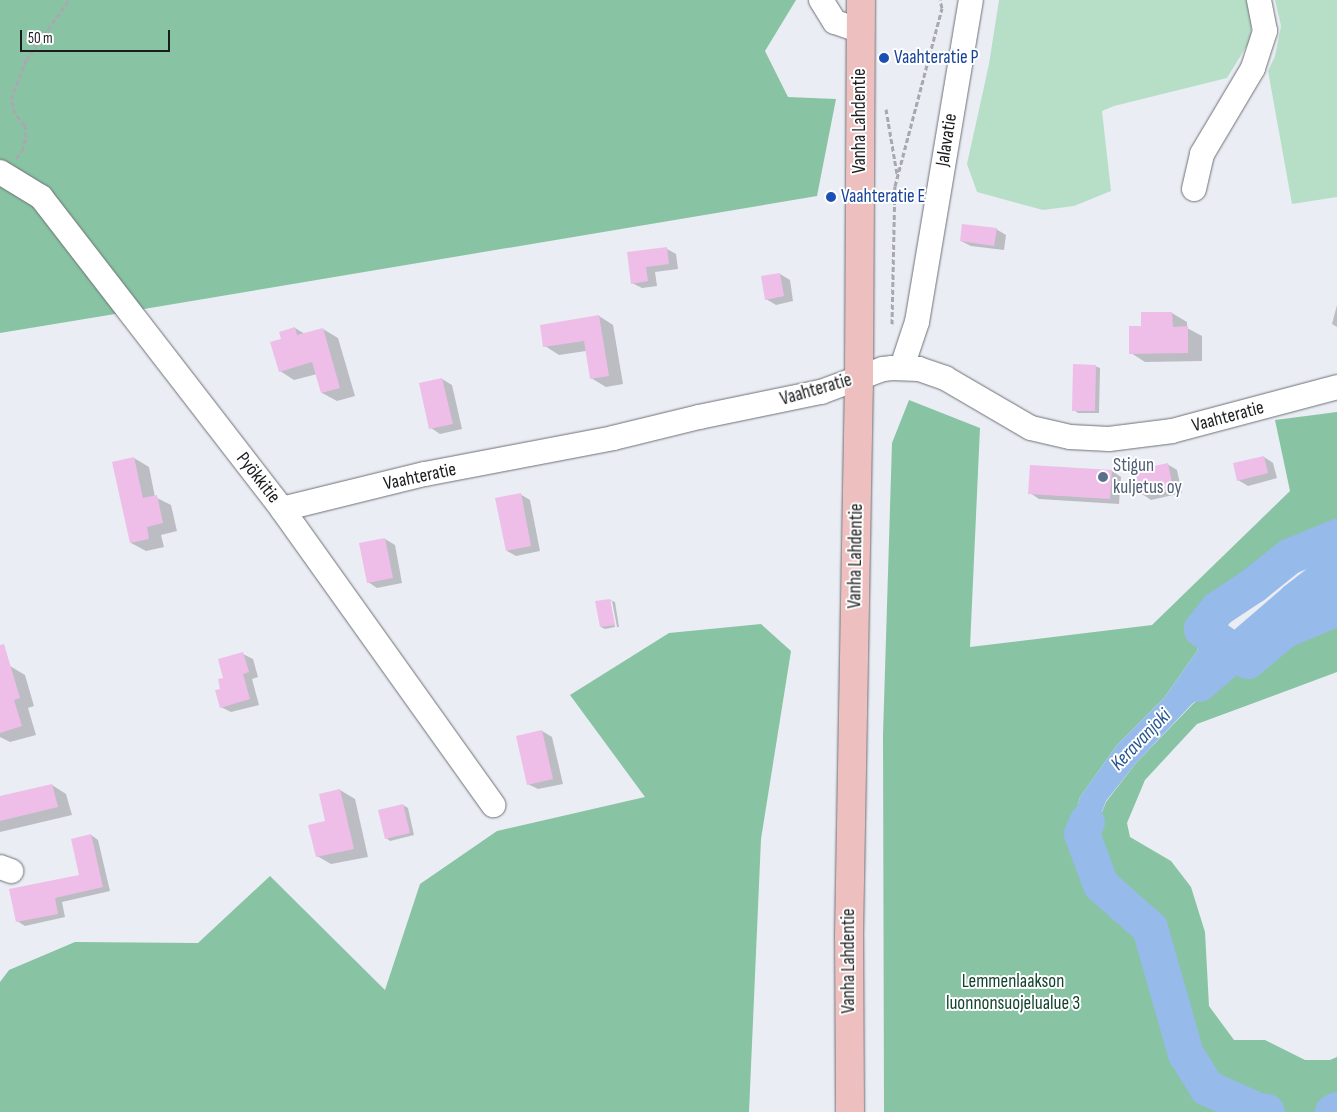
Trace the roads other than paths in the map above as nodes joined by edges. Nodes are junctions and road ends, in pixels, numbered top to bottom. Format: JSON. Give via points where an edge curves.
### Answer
{"nodes":[{"id":1,"x":821,"y":0,"type":"edge"},
{"id":2,"x":861,"y":0,"type":"edge"},
{"id":3,"x":971,"y":0,"type":"edge"},
{"id":4,"x":1259,"y":0,"type":"edge"},
{"id":5,"x":861,"y":31,"type":"junction"},
{"id":6,"x":2,"y":173,"type":"edge"},
{"id":7,"x":1194,"y":189,"type":"dead end"},
{"id":8,"x":902,"y":367,"type":"junction"},
{"id":9,"x":859,"y":378,"type":"junction"},
{"id":10,"x":1337,"y":387,"type":"edge"},
{"id":11,"x":282,"y":509,"type":"junction"},
{"id":12,"x":493,"y":805,"type":"dead end"},
{"id":13,"x":850,"y":1112,"type":"edge"}],
"edges":[{"from":1,"to":5,"type":"street","via":[[836,22]]},
{"from":2,"to":5,"type":"main road","name":"Vanha Lahdentie"},
{"from":3,"to":8,"type":"street","name":"Jalavatie","via":[[917,322]]},
{"from":4,"to":7,"type":"street","via":[[1265,31],[1254,68],[1202,154]]},
{"from":5,"to":9,"type":"main road","name":"Vanha Lahdentie"},
{"from":6,"to":11,"type":"street","name":"Pyökkitie","via":[[41,197]]},
{"from":8,"to":9,"type":"street","name":"Vaahteratie","via":[[883,369]]},
{"from":8,"to":10,"type":"street","name":"Vaahteratie","via":[[919,368],[945,378],[1031,428],[1070,437],[1109,439],[1172,431]]},
{"from":9,"to":11,"type":"street","name":"Vaahteratie","via":[[821,392],[613,438],[425,474]]},
{"from":9,"to":13,"type":"main road","name":"Vanha Lahdentie","via":[[849,936]]},
{"from":11,"to":12,"type":"street","name":"Pyökkitie"}]}
